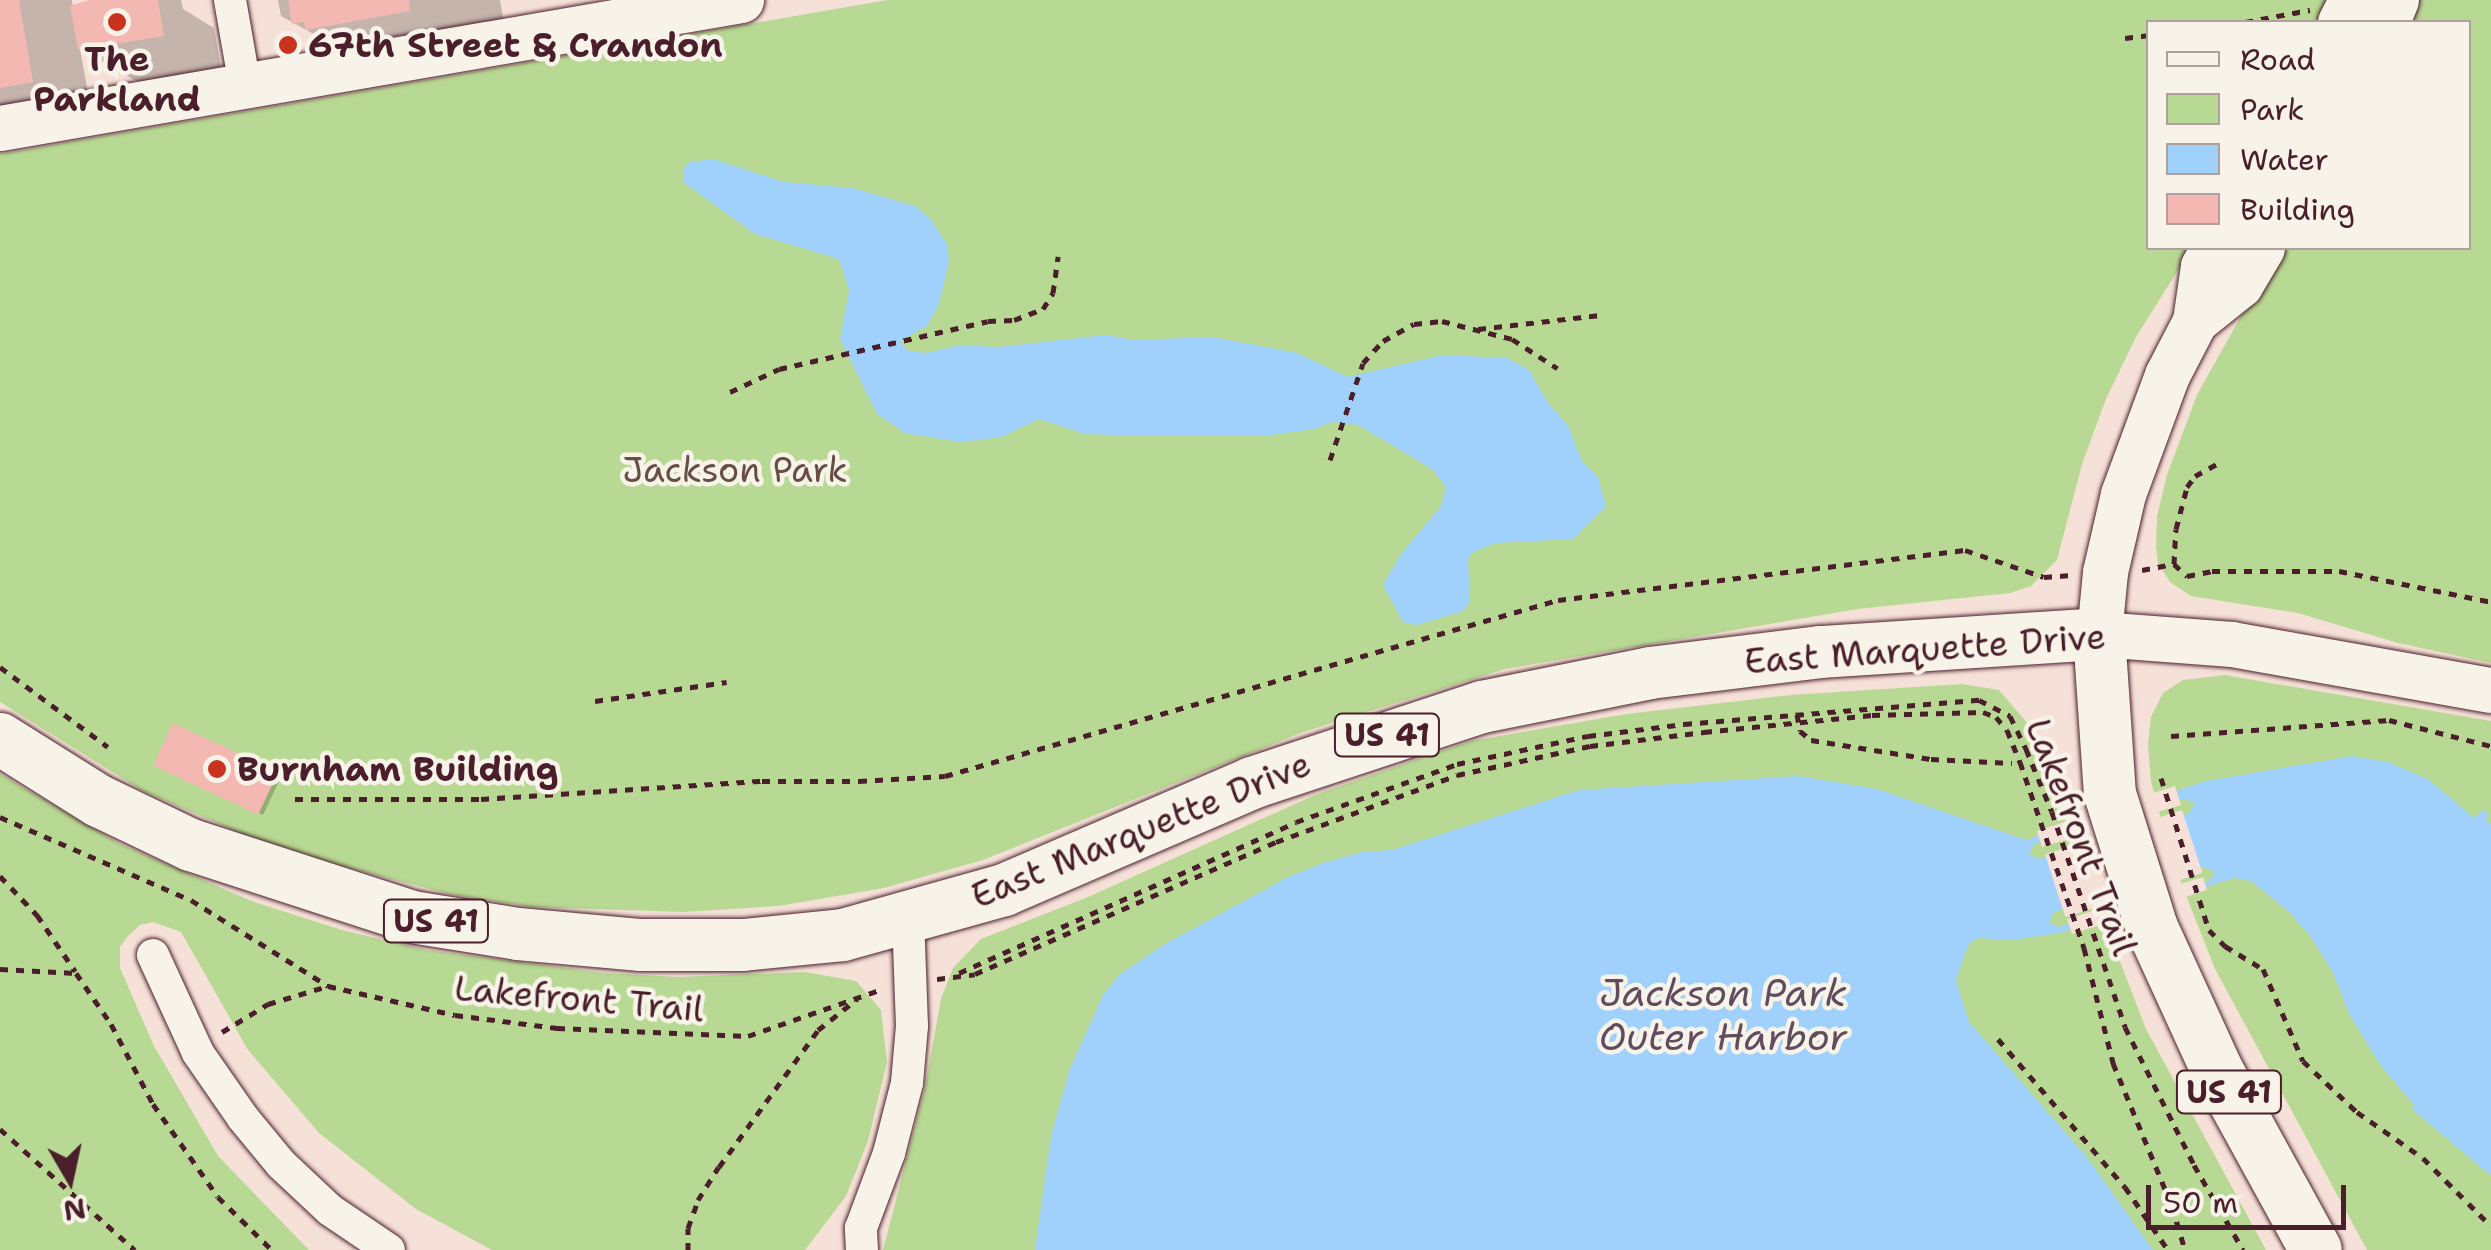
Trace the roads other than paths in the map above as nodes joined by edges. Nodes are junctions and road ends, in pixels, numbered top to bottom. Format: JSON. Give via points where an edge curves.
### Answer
{"nodes":[{"id":1,"x":230,"y":0,"type":"edge"},
{"id":2,"x":741,"y":0,"type":"edge"},
{"id":3,"x":245,"y":86,"type":"junction"},
{"id":4,"x":0,"y":128,"type":"edge"},
{"id":5,"x":2213,"y":250,"type":"edge"},
{"id":6,"x":2261,"y":250,"type":"edge"},
{"id":7,"x":2195,"y":322,"type":"junction"},
{"id":8,"x":2099,"y":634,"type":"junction"},
{"id":9,"x":2491,"y":690,"type":"edge"},
{"id":10,"x":0,"y":739,"type":"edge"},
{"id":11,"x":908,"y":919,"type":"junction"},
{"id":12,"x":153,"y":955,"type":"dead end"},
{"id":13,"x":855,"y":1243,"type":"edge"},
{"id":14,"x":389,"y":1250,"type":"edge"},
{"id":15,"x":2316,"y":1250,"type":"edge"}],
"edges":[{"from":1,"to":3,"type":"street"},
{"from":2,"to":3,"type":"street"},
{"from":3,"to":4,"type":"street"},
{"from":5,"to":7,"type":"street","via":[[2203,266]]},
{"from":6,"to":7,"type":"street","via":[[2240,285]]},
{"from":7,"to":8,"type":"street","via":[[2166,375],[2123,494]]},
{"from":8,"to":9,"type":"street","name":"East Marquette Drive","via":[[2232,644]]},
{"from":8,"to":11,"type":"main road","name":"East Marquette Drive","number":"US 41","via":[[1822,652],[1650,672],[1482,707],[1252,782],[1004,890]]},
{"from":8,"to":15,"type":"main road","number":"US 41","via":[[2110,794],[2152,928],[2218,1070]]},
{"from":10,"to":11,"type":"main road","name":"East Marquette Drive","number":"US 41","via":[[99,802],[191,845],[412,917],[642,945],[843,935]]},
{"from":11,"to":13,"type":"street","via":[[907,1083]]},
{"from":12,"to":14,"type":"street","via":[[198,1053],[281,1164],[330,1210]]}]}
